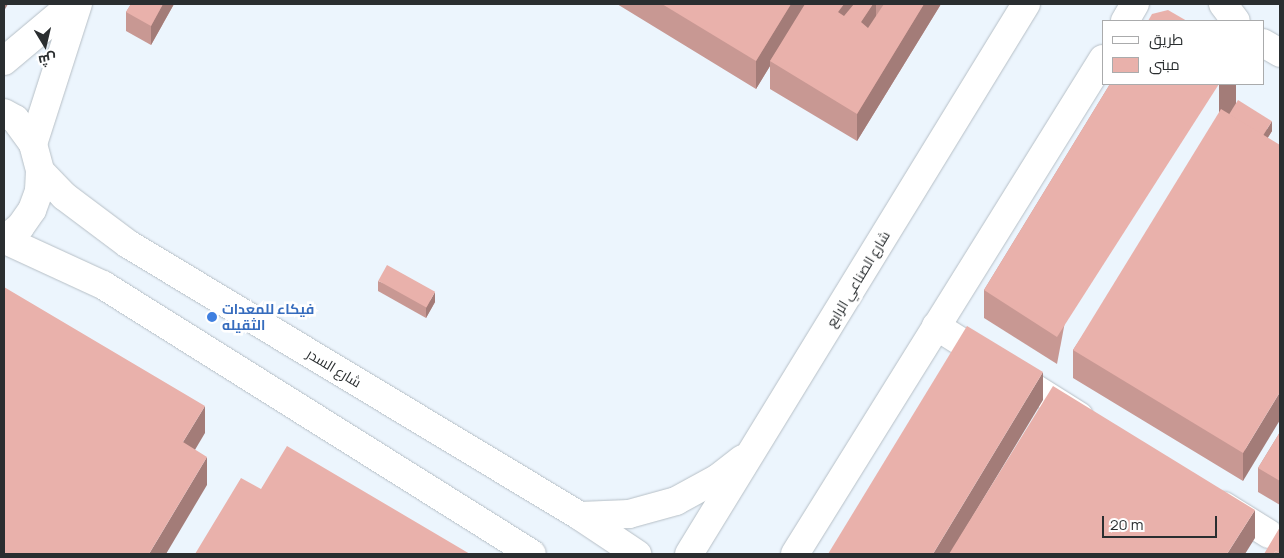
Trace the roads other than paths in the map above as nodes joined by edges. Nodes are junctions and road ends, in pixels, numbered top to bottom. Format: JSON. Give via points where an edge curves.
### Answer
{"nodes":[{"id":1,"x":72,"y":4,"type":"edge"},
{"id":2,"x":78,"y":4,"type":"edge"},
{"id":3,"x":1026,"y":4,"type":"edge"},
{"id":4,"x":1135,"y":4,"type":"edge"},
{"id":5,"x":1223,"y":4,"type":"edge"},
{"id":6,"x":1126,"y":20,"type":"edge"},
{"id":7,"x":1235,"y":20,"type":"edge"},
{"id":8,"x":1264,"y":44,"type":"edge"},
{"id":9,"x":1280,"y":53,"type":"edge"},
{"id":10,"x":1102,"y":61,"type":"edge"},
{"id":11,"x":4,"y":62,"type":"edge"},
{"id":12,"x":4,"y":113,"type":"edge"},
{"id":13,"x":33,"y":144,"type":"junction"},
{"id":14,"x":40,"y":171,"type":"junction"},
{"id":15,"x":4,"y":240,"type":"edge"},
{"id":16,"x":936,"y":326,"type":"junction"},
{"id":17,"x":1103,"y":430,"type":"edge"},
{"id":18,"x":756,"y":447,"type":"junction"},
{"id":19,"x":1203,"y":493,"type":"edge"},
{"id":20,"x":580,"y":516,"type":"junction"},
{"id":21,"x":1269,"y":534,"type":"dead end"},
{"id":22,"x":532,"y":554,"type":"edge"},
{"id":23,"x":636,"y":554,"type":"edge"},
{"id":24,"x":689,"y":554,"type":"edge"},
{"id":25,"x":795,"y":554,"type":"edge"}],
"edges":[{"from":1,"to":11,"type":"street"},
{"from":2,"to":13,"type":"street"},
{"from":3,"to":18,"type":"street","name":"شارع الصناعي الرابع"},
{"from":4,"to":6,"type":"street"},
{"from":5,"to":7,"type":"street"},
{"from":8,"to":9,"type":"street"},
{"from":10,"to":16,"type":"street"},
{"from":12,"to":13,"type":"street","via":[[14,119]]},
{"from":13,"to":14,"type":"street"},
{"from":14,"to":15,"type":"street","via":[[39,191],[32,210]]},
{"from":14,"to":20,"type":"street","name":"شارع السدر","via":[[64,196],[128,244]]},
{"from":15,"to":22,"type":"street","via":[[103,285]]},
{"from":16,"to":17,"type":"street"},
{"from":16,"to":25,"type":"street"},
{"from":18,"to":20,"type":"street","via":[[718,478],[676,501],[629,514]]},
{"from":18,"to":24,"type":"street","name":"شارع الصناعي الرابع"},
{"from":19,"to":21,"type":"street"},
{"from":20,"to":23,"type":"street","name":"شارع السدر"}]}
